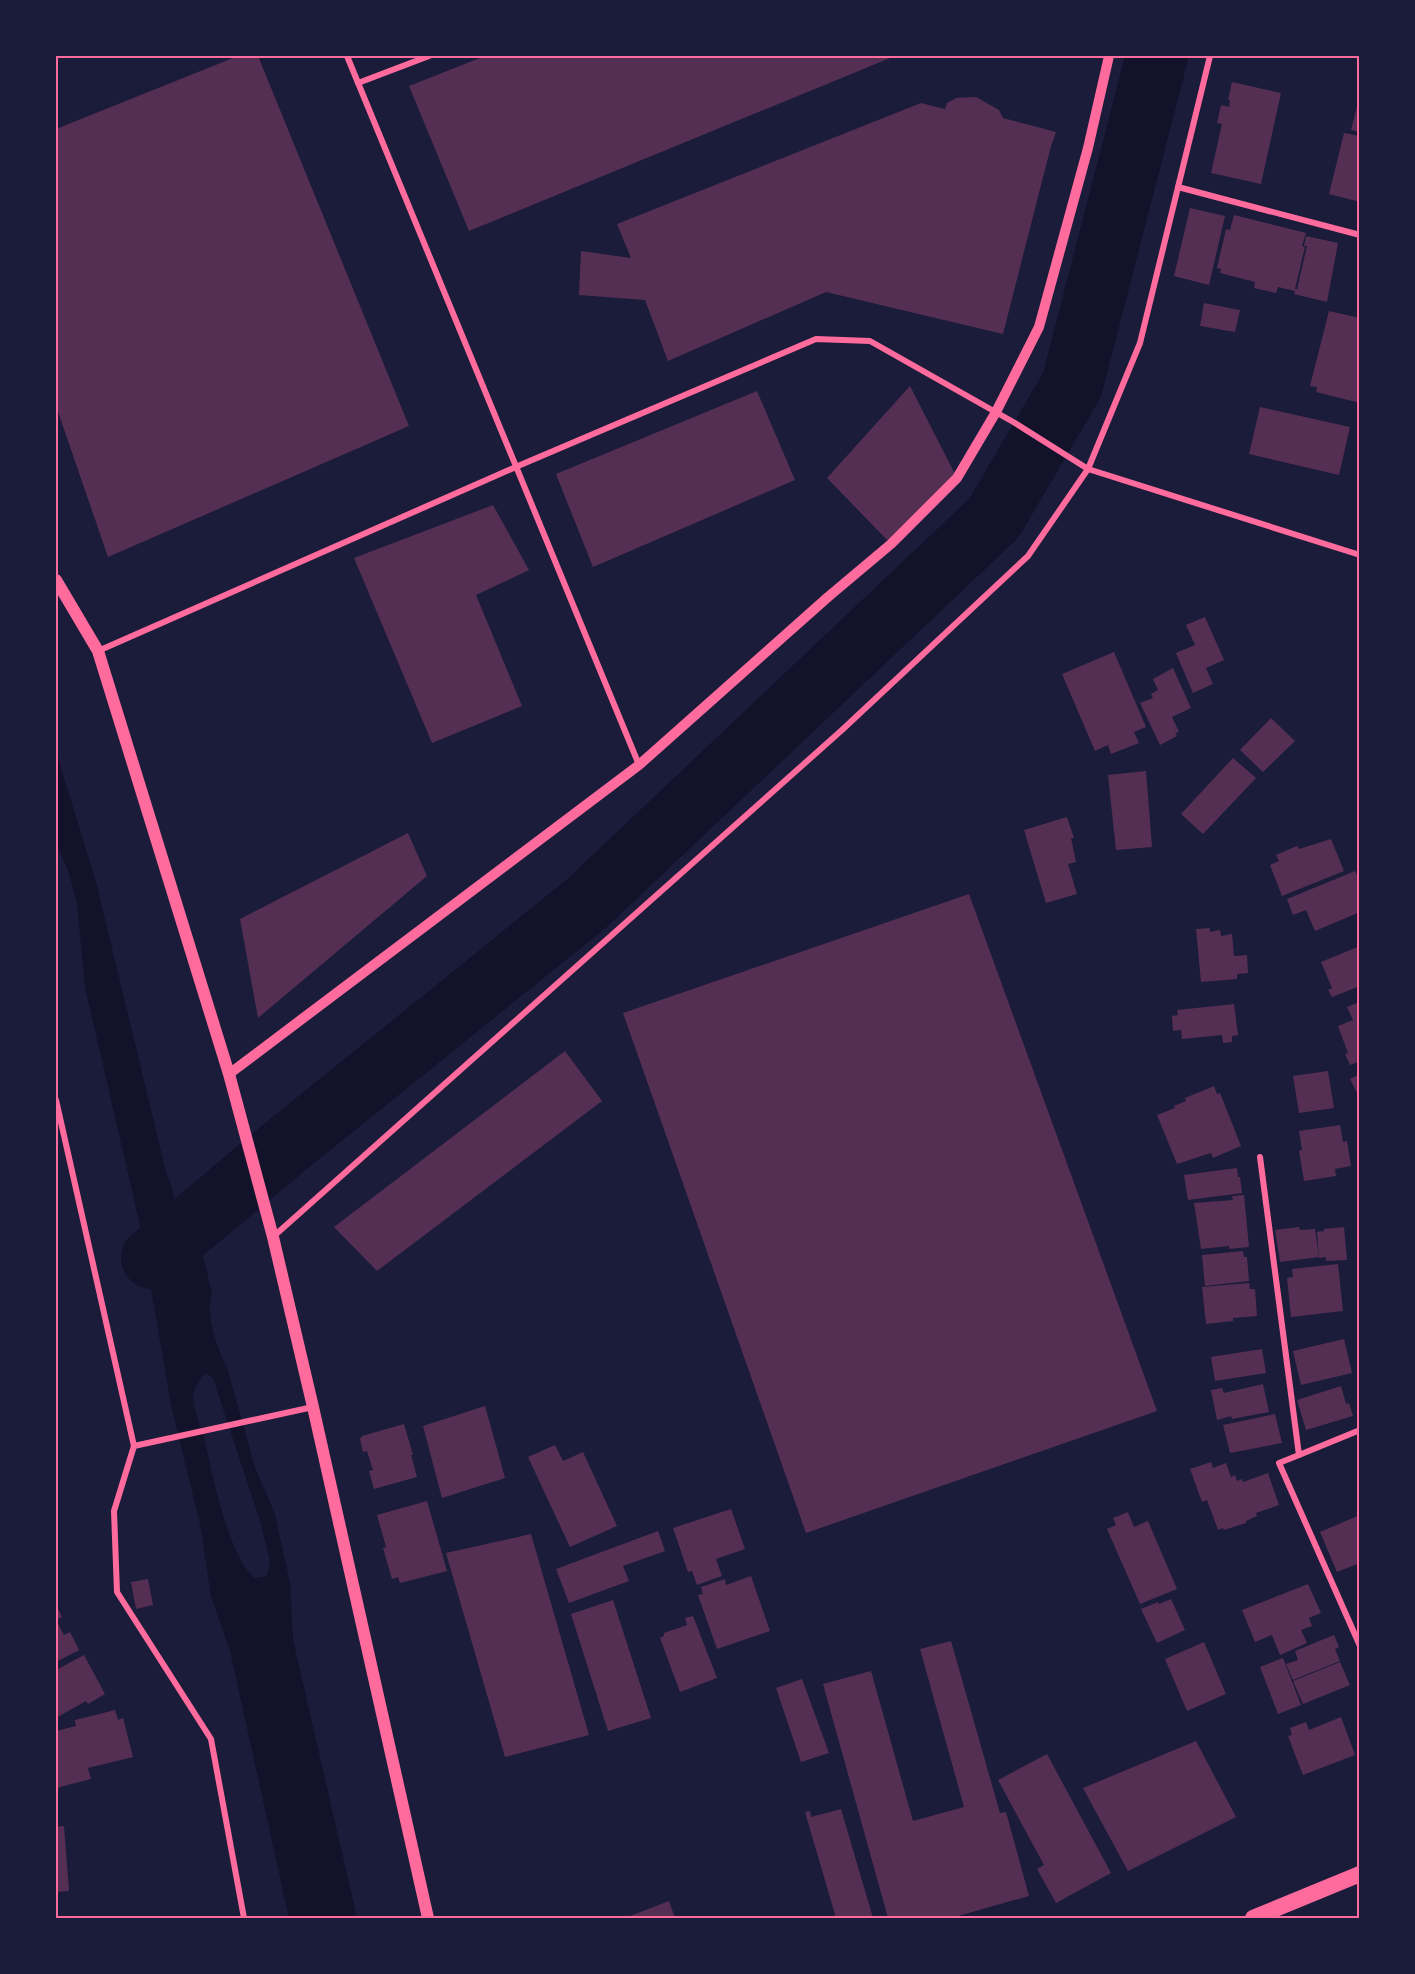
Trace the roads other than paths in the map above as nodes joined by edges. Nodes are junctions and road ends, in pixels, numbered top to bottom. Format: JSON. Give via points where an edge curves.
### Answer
{"nodes":[{"id":1,"x":347,"y":56,"type":"edge"},
{"id":2,"x":429,"y":56,"type":"edge"},
{"id":3,"x":1109,"y":56,"type":"edge"},
{"id":4,"x":1210,"y":56,"type":"edge"},
{"id":5,"x":358,"y":83,"type":"junction"},
{"id":6,"x":1178,"y":187,"type":"junction"},
{"id":7,"x":1359,"y":235,"type":"edge"},
{"id":8,"x":996,"y":412,"type":"junction"},
{"id":9,"x":518,"y":466,"type":"junction"},
{"id":10,"x":1088,"y":469,"type":"junction"},
{"id":11,"x":1359,"y":555,"type":"edge"},
{"id":12,"x":56,"y":580,"type":"edge"},
{"id":13,"x":98,"y":651,"type":"junction"},
{"id":14,"x":639,"y":765,"type":"junction"},
{"id":15,"x":229,"y":1074,"type":"junction"},
{"id":16,"x":56,"y":1100,"type":"edge"},
{"id":17,"x":1260,"y":1157,"type":"dead end"},
{"id":18,"x":273,"y":1237,"type":"junction"},
{"id":19,"x":313,"y":1407,"type":"junction"},
{"id":20,"x":1359,"y":1430,"type":"edge"},
{"id":21,"x":134,"y":1446,"type":"junction"},
{"id":22,"x":1299,"y":1455,"type":"junction"},
{"id":23,"x":1359,"y":1646,"type":"edge"},
{"id":24,"x":1359,"y":1874,"type":"edge"},
{"id":25,"x":244,"y":1918,"type":"edge"},
{"id":26,"x":428,"y":1918,"type":"edge"},
{"id":27,"x":1253,"y":1918,"type":"edge"}],
"edges":[{"from":1,"to":5,"type":"street"},
{"from":2,"to":5,"type":"street"},
{"from":3,"to":8,"type":"street","via":[[1039,327]]},
{"from":4,"to":6,"type":"street"},
{"from":5,"to":9,"type":"street"},
{"from":6,"to":7,"type":"street"},
{"from":6,"to":10,"type":"street","via":[[1140,343]]},
{"from":8,"to":9,"type":"street","via":[[870,341],[816,339]]},
{"from":8,"to":10,"type":"street"},
{"from":8,"to":14,"type":"street","via":[[957,478],[891,544]]},
{"from":9,"to":13,"type":"street"},
{"from":9,"to":14,"type":"street"},
{"from":10,"to":11,"type":"street"},
{"from":10,"to":18,"type":"street","via":[[1028,556],[842,730]]},
{"from":12,"to":13,"type":"main road"},
{"from":13,"to":15,"type":"main road"},
{"from":14,"to":15,"type":"street"},
{"from":15,"to":18,"type":"main road"},
{"from":16,"to":21,"type":"street"},
{"from":17,"to":22,"type":"street"},
{"from":18,"to":19,"type":"main road"},
{"from":19,"to":21,"type":"street"},
{"from":19,"to":26,"type":"main road"},
{"from":20,"to":22,"type":"street"},
{"from":21,"to":25,"type":"street","via":[[114,1511],[117,1592],[211,1738]]},
{"from":22,"to":23,"type":"street","via":[[1279,1463]]},
{"from":24,"to":27,"type":"highway"}]}
